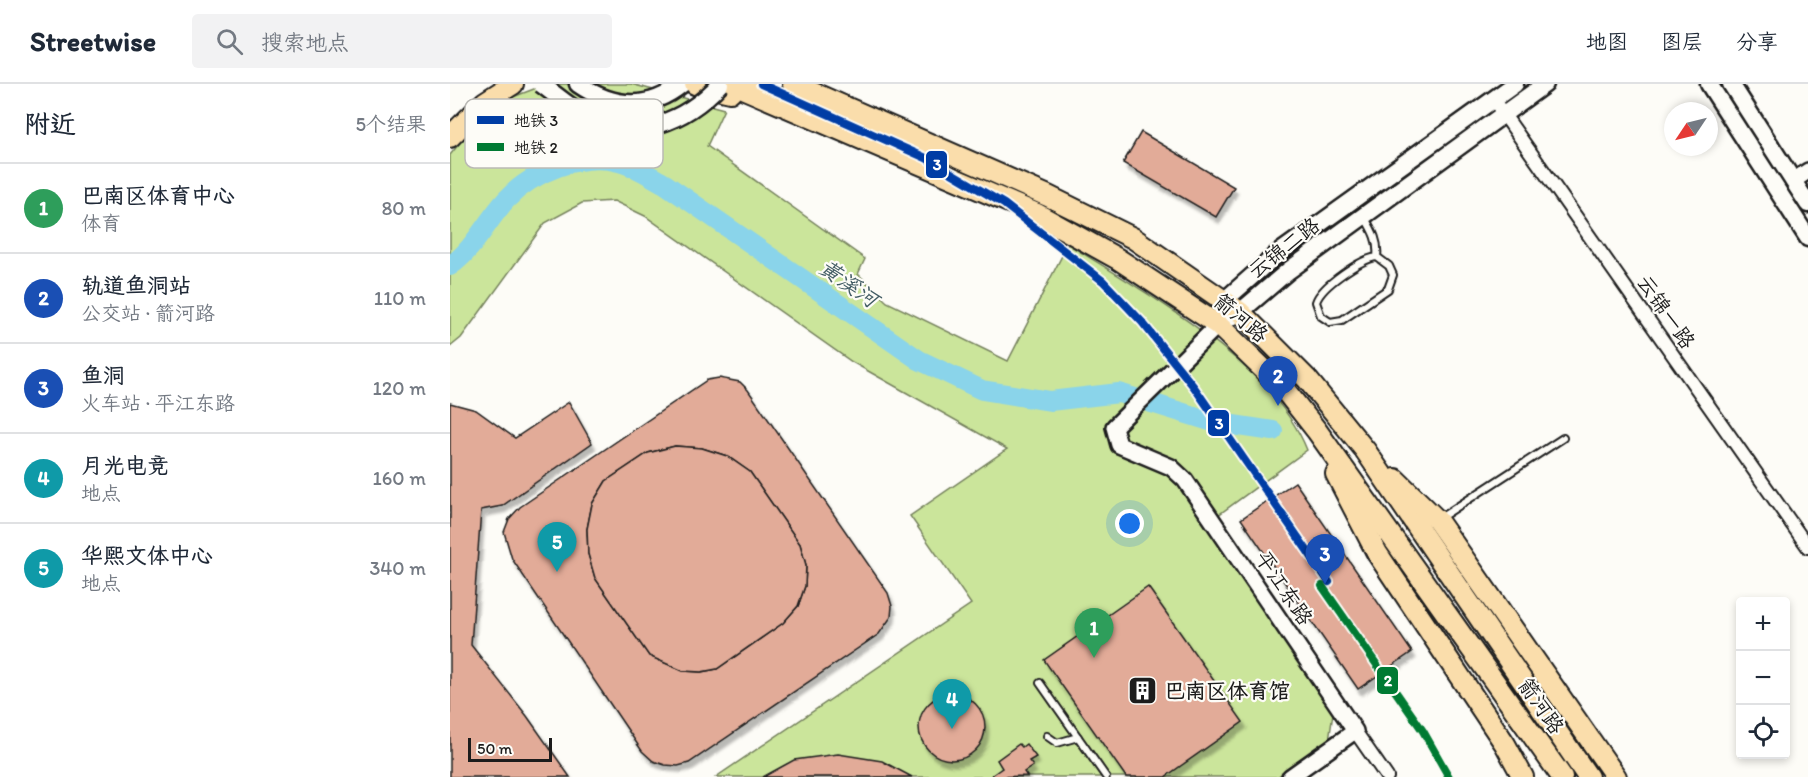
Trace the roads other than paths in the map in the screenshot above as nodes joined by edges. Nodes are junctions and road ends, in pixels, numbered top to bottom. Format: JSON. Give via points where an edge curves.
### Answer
{"nodes":[{"id":1,"x":513,"y":84,"type":"edge"},
{"id":2,"x":542,"y":84,"type":"edge"},
{"id":3,"x":578,"y":84,"type":"edge"},
{"id":4,"x":682,"y":84,"type":"edge"},
{"id":5,"x":695,"y":84,"type":"edge"},
{"id":6,"x":720,"y":84,"type":"edge"},
{"id":7,"x":733,"y":84,"type":"edge"},
{"id":8,"x":793,"y":84,"type":"edge"},
{"id":9,"x":1515,"y":84,"type":"edge"},
{"id":10,"x":1545,"y":84,"type":"edge"},
{"id":11,"x":1709,"y":84,"type":"edge"},
{"id":12,"x":1731,"y":84,"type":"edge"},
{"id":13,"x":490,"y":99,"type":"edge"},
{"id":14,"x":563,"y":99,"type":"edge"},
{"id":15,"x":607,"y":99,"type":"edge"},
{"id":16,"x":659,"y":99,"type":"edge"},
{"id":17,"x":781,"y":104,"type":"junction"},
{"id":18,"x":1497,"y":106,"type":"junction"},
{"id":19,"x":465,"y":122,"type":"edge"},
{"id":20,"x":663,"y":124,"type":"edge"},
{"id":21,"x":450,"y":137,"type":"edge"},
{"id":22,"x":1808,"y":171,"type":"edge"},
{"id":23,"x":1793,"y":182,"type":"junction"},
{"id":24,"x":1807,"y":202,"type":"edge"},
{"id":25,"x":1792,"y":211,"type":"junction"},
{"id":26,"x":1363,"y":216,"type":"junction"},
{"id":27,"x":1806,"y":229,"type":"edge"},
{"id":28,"x":1377,"y":257,"type":"junction"},
{"id":29,"x":1225,"y":300,"type":"junction"},
{"id":30,"x":1240,"y":312,"type":"junction"},
{"id":31,"x":1218,"y":325,"type":"junction"},
{"id":32,"x":1317,"y":431,"type":"junction"},
{"id":33,"x":1563,"y":438,"type":"dead end"},
{"id":34,"x":1365,"y":450,"type":"junction"},
{"id":35,"x":1437,"y":520,"type":"junction"},
{"id":36,"x":1808,"y":547,"type":"edge"},
{"id":37,"x":1040,"y":683,"type":"dead end"},
{"id":38,"x":1355,"y":731,"type":"junction"},
{"id":39,"x":1047,"y":736,"type":"dead end"},
{"id":40,"x":1078,"y":737,"type":"junction"},
{"id":41,"x":1106,"y":777,"type":"edge"},
{"id":42,"x":1290,"y":777,"type":"edge"},
{"id":43,"x":1387,"y":777,"type":"edge"},
{"id":44,"x":1523,"y":777,"type":"edge"},
{"id":45,"x":1562,"y":777,"type":"edge"},
{"id":46,"x":1588,"y":777,"type":"edge"},
{"id":47,"x":1616,"y":777,"type":"edge"}],
"edges":[{"from":1,"to":13,"type":"highway"},
{"from":2,"to":14,"type":"main road","bridge":true},
{"from":3,"to":15,"type":"main road"},
{"from":4,"to":16,"type":"main road"},
{"from":5,"to":17,"type":"highway"},
{"from":6,"to":20,"type":"main road","bridge":true,"via":[[704,101]]},
{"from":7,"to":17,"type":"highway","name":"箭河路"},
{"from":8,"to":29,"type":"highway","name":"箭河路","via":[[1048,196],[1122,233]]},
{"from":9,"to":18,"type":"main road","name":"云锦二路"},
{"from":10,"to":18,"type":"main road","name":"云锦二路"},
{"from":11,"to":25,"type":"main road"},
{"from":12,"to":23,"type":"main road"},
{"from":17,"to":31,"type":"highway","name":"箭河路","via":[[1037,214],[1118,259]]},
{"from":18,"to":26,"type":"main road","name":"云锦二路"},
{"from":18,"to":29,"type":"main road","name":"云锦二路","via":[[1276,255]]},
{"from":18,"to":36,"type":"street","name":"云锦一路"},
{"from":19,"to":21,"type":"highway"},
{"from":22,"to":23,"type":"street"},
{"from":23,"to":24,"type":"main road"},
{"from":24,"to":25,"type":"street"},
{"from":25,"to":27,"type":"main road"},
{"from":26,"to":28,"type":"lane","via":[[1374,233]]},
{"from":26,"to":30,"type":"main road","name":"云锦二路"},
{"from":28,"to":28,"type":"lane","via":[[1364,261],[1323,290],[1316,302],[1320,316],[1330,322],[1342,320],[1388,289],[1393,275]]},
{"from":29,"to":30,"type":"highway","name":"箭河路"},
{"from":29,"to":31,"type":"main road"},
{"from":30,"to":31,"type":"main road","name":"云锦二路"},
{"from":30,"to":34,"type":"highway","name":"箭河路","via":[[1307,379]]},
{"from":31,"to":32,"type":"highway","name":"箭河路","via":[[1284,389]]},
{"from":31,"to":38,"type":"street","name":"平江东路","via":[[1114,427],[1119,445],[1171,467],[1185,480]]},
{"from":32,"to":44,"type":"highway","via":[[1351,507],[1377,553]]},
{"from":32,"to":45,"type":"highway","name":"箭河路"},
{"from":33,"to":35,"type":"lane"},
{"from":34,"to":35,"type":"highway"},
{"from":34,"to":46,"type":"highway","name":"箭河路"},
{"from":35,"to":47,"type":"highway"},
{"from":37,"to":40,"type":"lane"},
{"from":38,"to":42,"type":"street"},
{"from":38,"to":43,"type":"street"},
{"from":39,"to":40,"type":"lane","via":[[1057,743]]},
{"from":40,"to":41,"type":"lane"}]}
